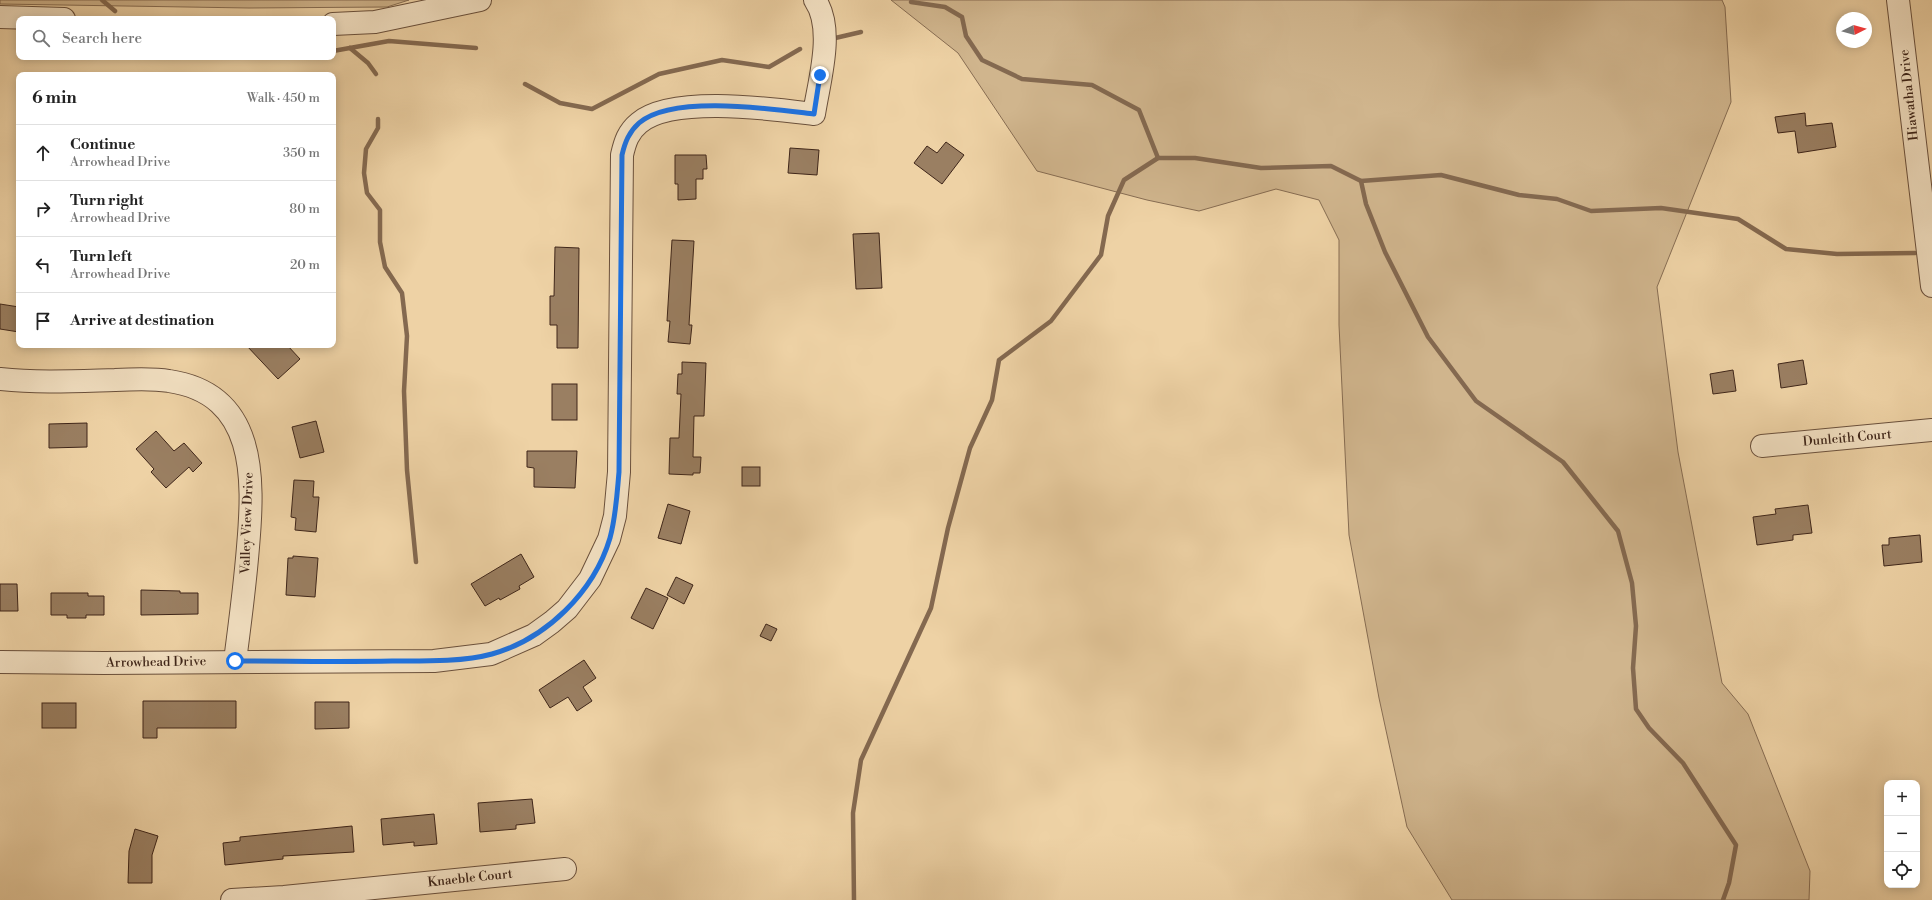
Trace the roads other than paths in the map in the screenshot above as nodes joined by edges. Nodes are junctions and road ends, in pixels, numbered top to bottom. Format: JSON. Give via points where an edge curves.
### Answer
{"nodes":[{"id":1,"x":480,"y":0,"type":"edge"},
{"id":2,"x":816,"y":0,"type":"edge"},
{"id":3,"x":1898,"y":0,"type":"edge"},
{"id":4,"x":0,"y":17,"type":"edge"},
{"id":5,"x":16,"y":18,"type":"edge"},
{"id":6,"x":336,"y":24,"type":"edge"},
{"id":7,"x":1932,"y":286,"type":"edge"},
{"id":8,"x":0,"y":379,"type":"edge"},
{"id":9,"x":1932,"y":430,"type":"edge"},
{"id":10,"x":1762,"y":446,"type":"dead end"},
{"id":11,"x":235,"y":661,"type":"junction"},
{"id":12,"x":0,"y":662,"type":"edge"},
{"id":13,"x":565,"y":869,"type":"dead end"},
{"id":14,"x":232,"y":900,"type":"edge"}],
"edges":[{"from":1,"to":6,"type":"street","via":[[375,22]]},
{"from":2,"to":11,"type":"street","name":"Arrowhead Drive","via":[[823,22],[823,58],[814,114],[747,107],[686,107],[654,114],[639,123],[626,138],[622,155],[619,472],[615,516],[609,539],[590,579],[567,609],[534,635],[491,654],[434,661]]},
{"from":3,"to":7,"type":"street","name":"Hiawatha Drive"},
{"from":4,"to":5,"type":"street"},
{"from":8,"to":11,"type":"street","name":"Valley View Drive","via":[[36,382],[169,380],[210,394],[226,408],[244,440],[251,488],[246,580]]},
{"from":9,"to":10,"type":"street","name":"Dunleith Court"},
{"from":11,"to":12,"type":"street","name":"Arrowhead Drive"},
{"from":13,"to":14,"type":"street","name":"Knaeble Court"}]}
